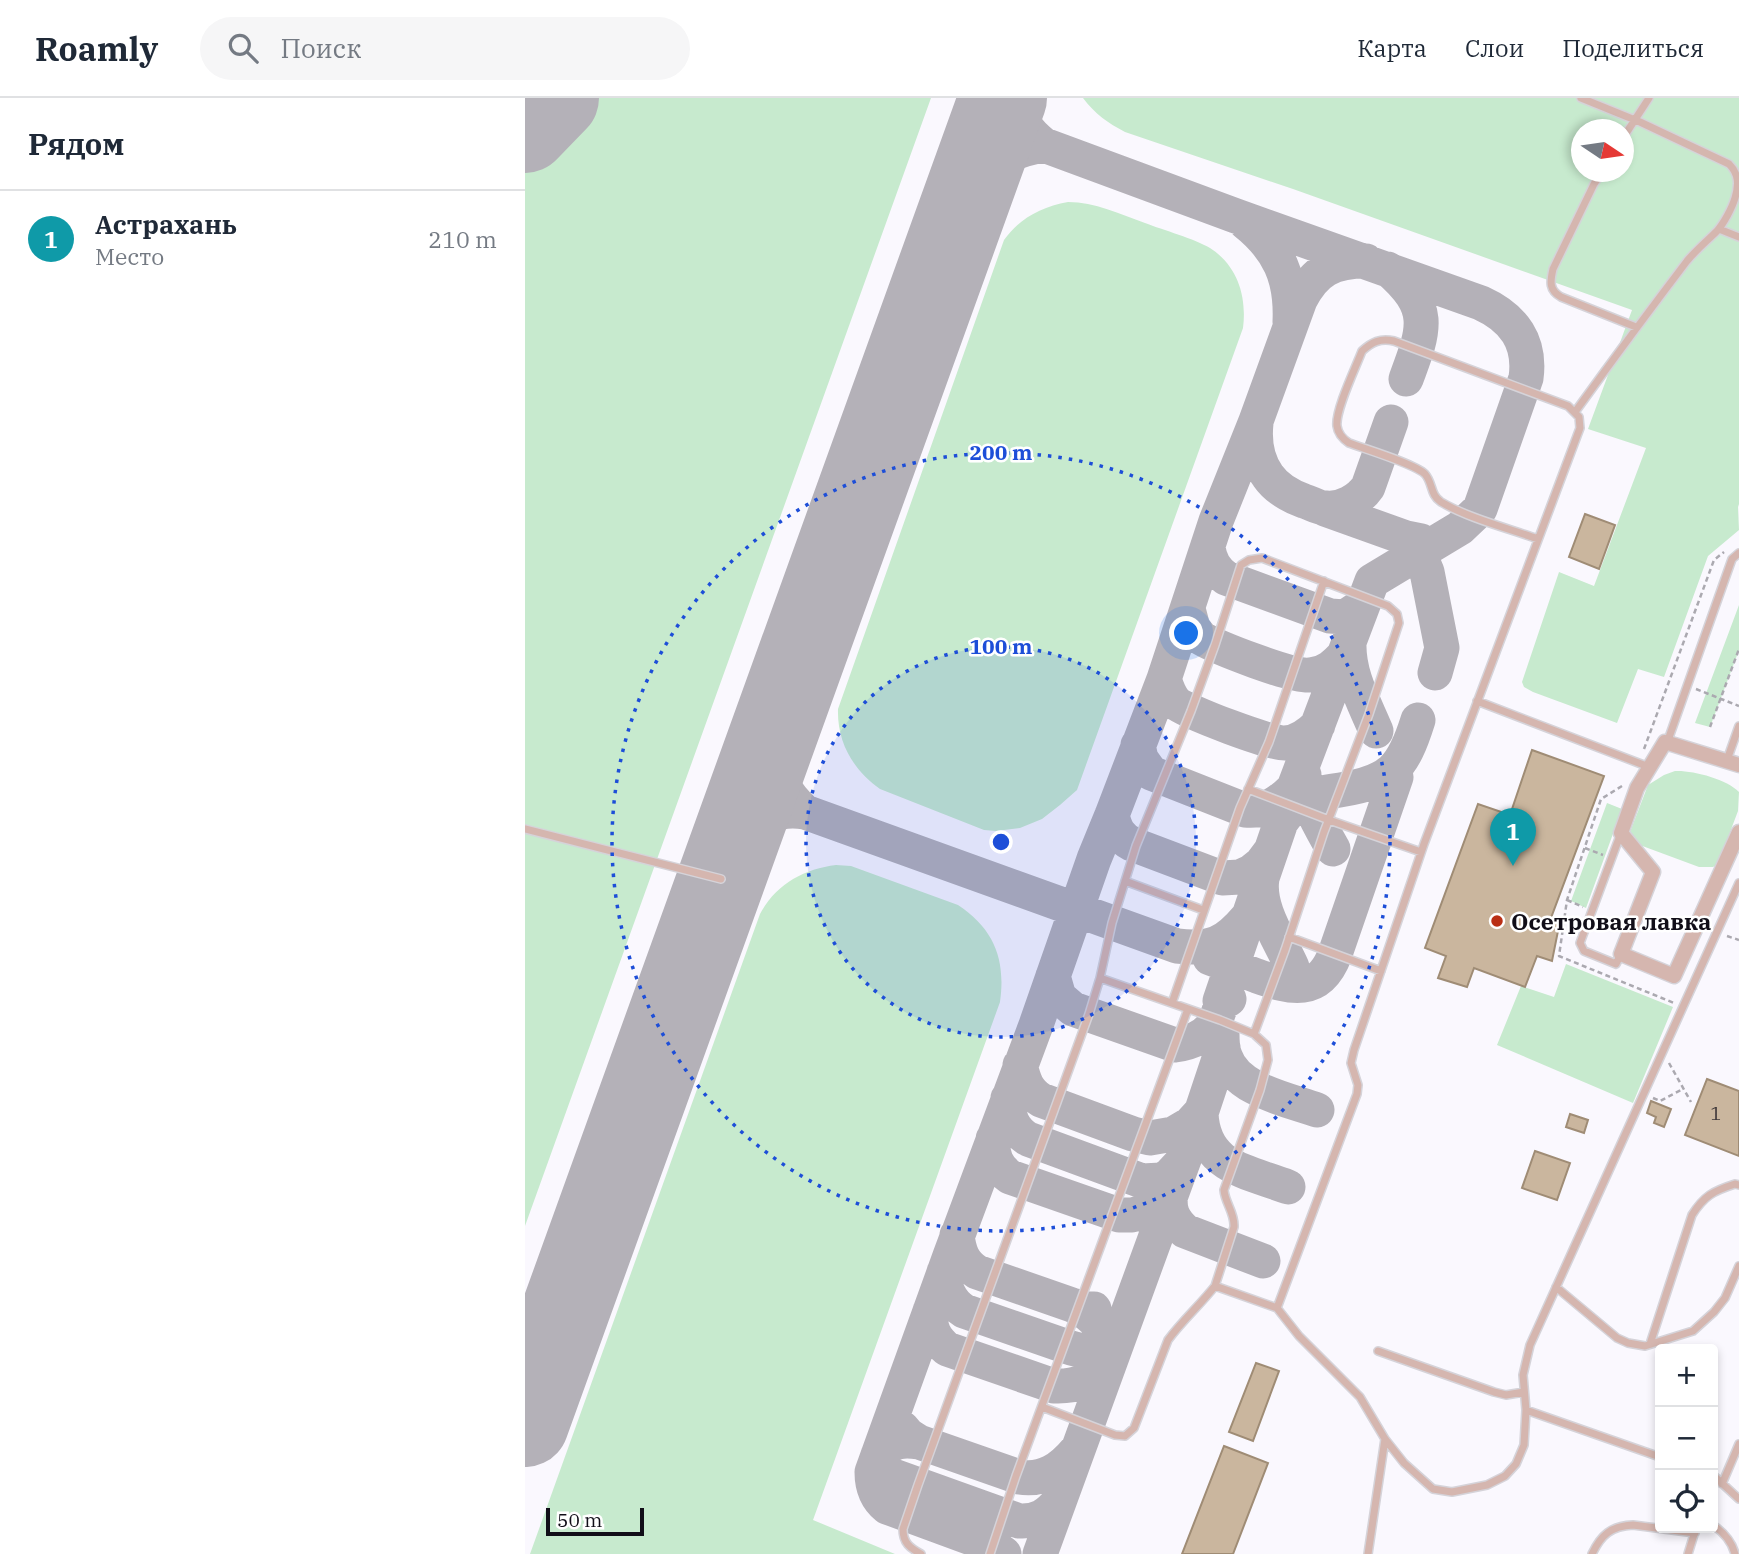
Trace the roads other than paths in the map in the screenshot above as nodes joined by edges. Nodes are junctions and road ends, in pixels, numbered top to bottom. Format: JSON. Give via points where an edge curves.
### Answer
{"nodes":[{"id":1,"x":1581,"y":98,"type":"edge"},
{"id":2,"x":1649,"y":98,"type":"edge"},
{"id":3,"x":1635,"y":120,"type":"junction"},
{"id":4,"x":1595,"y":182,"type":"edge"},
{"id":5,"x":1719,"y":229,"type":"junction"},
{"id":6,"x":1739,"y":237,"type":"edge"},
{"id":7,"x":1636,"y":327,"type":"junction"},
{"id":8,"x":1575,"y":412,"type":"junction"},
{"id":9,"x":1538,"y":539,"type":"junction"},
{"id":10,"x":1739,"y":553,"type":"edge"},
{"id":11,"x":1324,"y":581,"type":"junction"},
{"id":12,"x":1477,"y":701,"type":"junction"},
{"id":13,"x":1739,"y":726,"type":"edge"},
{"id":14,"x":1667,"y":743,"type":"junction"},
{"id":15,"x":1733,"y":763,"type":"edge"},
{"id":16,"x":1644,"y":765,"type":"junction"},
{"id":17,"x":1248,"y":789,"type":"junction"},
{"id":18,"x":1329,"y":820,"type":"junction"},
{"id":19,"x":525,"y":829,"type":"edge"},
{"id":20,"x":1739,"y":832,"type":"edge"},
{"id":21,"x":1621,"y":833,"type":"junction"},
{"id":22,"x":1421,"y":852,"type":"junction"},
{"id":23,"x":721,"y":879,"type":"dead end"},
{"id":24,"x":1125,"y":881,"type":"junction"},
{"id":25,"x":1739,"y":883,"type":"edge"},
{"id":26,"x":1203,"y":910,"type":"junction"},
{"id":27,"x":1289,"y":937,"type":"junction"},
{"id":28,"x":1621,"y":954,"type":"junction"},
{"id":29,"x":1381,"y":971,"type":"junction"},
{"id":30,"x":1100,"y":978,"type":"junction"},
{"id":31,"x":1172,"y":1003,"type":"junction"},
{"id":32,"x":1188,"y":1009,"type":"junction"},
{"id":33,"x":1254,"y":1034,"type":"junction"},
{"id":34,"x":1739,"y":1185,"type":"edge"},
{"id":35,"x":1739,"y":1266,"type":"edge"},
{"id":36,"x":1215,"y":1286,"type":"junction"},
{"id":37,"x":1556,"y":1287,"type":"junction"},
{"id":38,"x":1277,"y":1308,"type":"junction"},
{"id":39,"x":1650,"y":1344,"type":"junction"},
{"id":40,"x":1378,"y":1351,"type":"dead end"},
{"id":41,"x":1524,"y":1392,"type":"junction"},
{"id":42,"x":1042,"y":1407,"type":"junction"},
{"id":43,"x":1526,"y":1410,"type":"junction"},
{"id":44,"x":1385,"y":1438,"type":"junction"},
{"id":45,"x":1739,"y":1444,"type":"edge"},
{"id":46,"x":1655,"y":1455,"type":"edge"},
{"id":47,"x":1718,"y":1480,"type":"edge"},
{"id":48,"x":1722,"y":1484,"type":"junction"},
{"id":49,"x":1739,"y":1499,"type":"edge"},
{"id":50,"x":1655,"y":1527,"type":"edge"},
{"id":51,"x":1718,"y":1529,"type":"edge"},
{"id":52,"x":1694,"y":1533,"type":"edge"},
{"id":53,"x":921,"y":1554,"type":"edge"},
{"id":54,"x":990,"y":1554,"type":"edge"},
{"id":55,"x":1368,"y":1554,"type":"edge"},
{"id":56,"x":1592,"y":1554,"type":"edge"},
{"id":57,"x":1688,"y":1554,"type":"edge"},
{"id":58,"x":1735,"y":1554,"type":"edge"}],
"edges":[{"from":1,"to":3,"type":"lane"},
{"from":2,"to":3,"type":"lane"},
{"from":3,"to":5,"type":"lane","via":[[1735,170],[1735,200]]},
{"from":4,"to":7,"type":"lane","via":[[1553,269],[1551,289],[1560,298]]},
{"from":5,"to":6,"type":"lane"},
{"from":5,"to":7,"type":"lane","via":[[1698,247]]},
{"from":7,"to":8,"type":"lane"},
{"from":8,"to":9,"type":"lane","via":[[1580,428]]},
{"from":8,"to":9,"type":"lane","via":[[1386,339],[1362,351],[1338,412],[1337,428],[1344,440],[1419,470],[1438,500]]},
{"from":9,"to":12,"type":"lane"},
{"from":10,"to":14,"type":"lane","via":[[1732,559]]},
{"from":11,"to":17,"type":"lane","via":[[1269,742]]},
{"from":11,"to":18,"type":"lane","via":[[1388,606],[1399,622]]},
{"from":11,"to":24,"type":"lane","via":[[1262,558],[1241,565]]},
{"from":12,"to":16,"type":"lane"},
{"from":12,"to":22,"type":"lane"},
{"from":13,"to":15,"type":"lane"},
{"from":14,"to":15,"type":"street"},
{"from":14,"to":16,"type":"street"},
{"from":16,"to":21,"type":"street"},
{"from":17,"to":18,"type":"lane"},
{"from":17,"to":26,"type":"lane"},
{"from":18,"to":22,"type":"lane"},
{"from":18,"to":27,"type":"lane"},
{"from":19,"to":23,"type":"lane"},
{"from":20,"to":28,"type":"street","via":[[1674,976]]},
{"from":21,"to":28,"type":"street","via":[[1653,872]]},
{"from":21,"to":28,"type":"lane","via":[[1580,943],[1584,950],[1616,964]]},
{"from":22,"to":29,"type":"lane"},
{"from":24,"to":26,"type":"lane"},
{"from":24,"to":30,"type":"lane"},
{"from":25,"to":37,"type":"lane"},
{"from":26,"to":31,"type":"lane"},
{"from":27,"to":29,"type":"lane"},
{"from":27,"to":33,"type":"lane"},
{"from":29,"to":38,"type":"lane","via":[[1351,1063],[1357,1094]]},
{"from":30,"to":31,"type":"lane"},
{"from":30,"to":53,"type":"lane","via":[[907,1516],[903,1539]]},
{"from":31,"to":32,"type":"lane"},
{"from":32,"to":33,"type":"lane"},
{"from":32,"to":42,"type":"lane"},
{"from":33,"to":36,"type":"lane","via":[[1266,1045],[1268,1060],[1224,1190],[1234,1227]]},
{"from":34,"to":39,"type":"lane","via":[[1712,1192],[1692,1215]]},
{"from":35,"to":39,"type":"lane","via":[[1725,1298],[1693,1331]]},
{"from":36,"to":38,"type":"lane"},
{"from":36,"to":42,"type":"lane","via":[[1168,1340],[1133,1428],[1125,1436]]},
{"from":37,"to":39,"type":"lane","via":[[1617,1338]]},
{"from":37,"to":41,"type":"lane","via":[[1530,1345]]},
{"from":38,"to":44,"type":"lane","via":[[1360,1397]]},
{"from":40,"to":41,"type":"lane","via":[[1494,1392]]},
{"from":41,"to":43,"type":"lane"},
{"from":42,"to":54,"type":"lane"},
{"from":43,"to":44,"type":"lane","via":[[1524,1445],[1516,1464],[1486,1485],[1451,1492],[1433,1489]]},
{"from":43,"to":46,"type":"lane"},
{"from":44,"to":55,"type":"lane"},
{"from":45,"to":48,"type":"lane"},
{"from":47,"to":48,"type":"lane"},
{"from":48,"to":49,"type":"lane"},
{"from":50,"to":56,"type":"lane","via":[[1615,1527]]},
{"from":51,"to":58,"type":"lane"},
{"from":52,"to":57,"type":"lane"}]}
